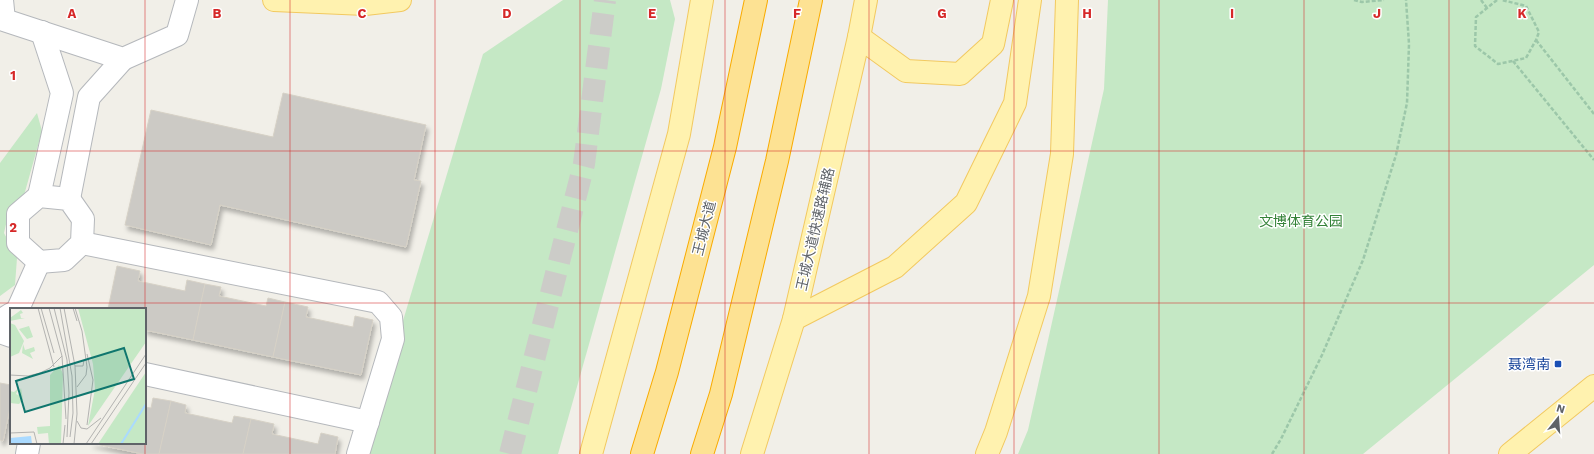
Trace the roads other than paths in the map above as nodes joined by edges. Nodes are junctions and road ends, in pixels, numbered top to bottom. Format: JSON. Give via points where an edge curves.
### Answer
{"nodes":[{"id":1,"x":2,"y":0,"type":"edge"},
{"id":2,"x":188,"y":0,"type":"edge"},
{"id":3,"x":274,"y":0,"type":"edge"},
{"id":4,"x":400,"y":0,"type":"edge"},
{"id":5,"x":702,"y":0,"type":"edge"},
{"id":6,"x":756,"y":0,"type":"edge"},
{"id":7,"x":811,"y":0,"type":"edge"},
{"id":8,"x":866,"y":0,"type":"edge"},
{"id":9,"x":1002,"y":0,"type":"edge"},
{"id":10,"x":1030,"y":0,"type":"edge"},
{"id":11,"x":1067,"y":0,"type":"edge"},
{"id":12,"x":42,"y":32,"type":"junction"},
{"id":13,"x":859,"y":37,"type":"junction"},
{"id":14,"x":123,"y":59,"type":"junction"},
{"id":15,"x":40,"y":196,"type":"junction"},
{"id":16,"x":69,"y":199,"type":"junction"},
{"id":17,"x":82,"y":243,"type":"junction"},
{"id":18,"x":40,"y":262,"type":"junction"},
{"id":19,"x":18,"y":308,"type":"edge"},
{"id":20,"x":10,"y":315,"type":"edge"},
{"id":21,"x":794,"y":319,"type":"junction"},
{"id":22,"x":0,"y":321,"type":"edge"},
{"id":23,"x":0,"y":332,"type":"edge"},
{"id":24,"x":10,"y":336,"type":"edge"},
{"id":25,"x":146,"y":374,"type":"edge"},
{"id":26,"x":1594,"y":386,"type":"edge"},
{"id":27,"x":368,"y":422,"type":"junction"},
{"id":28,"x":29,"y":444,"type":"edge"},
{"id":29,"x":27,"y":454,"type":"edge"},
{"id":30,"x":358,"y":454,"type":"edge"},
{"id":31,"x":591,"y":454,"type":"edge"},
{"id":32,"x":642,"y":454,"type":"edge"},
{"id":33,"x":702,"y":454,"type":"edge"},
{"id":34,"x":752,"y":454,"type":"edge"},
{"id":35,"x":988,"y":454,"type":"edge"},
{"id":36,"x":1510,"y":454,"type":"edge"}],
"edges":[{"from":1,"to":12,"type":"street","via":[[4,20]]},
{"from":2,"to":14,"type":"street","via":[[178,35]]},
{"from":3,"to":4,"type":"main road","via":[[366,4]]},
{"from":5,"to":31,"type":"main road","via":[[680,134]]},
{"from":6,"to":32,"type":"highway","name":"王城大道","via":[[725,147],[667,372]]},
{"from":7,"to":33,"type":"highway","via":[[777,161],[721,394]]},
{"from":8,"to":13,"type":"main road","name":"王城大道快速路辅路"},
{"from":9,"to":13,"type":"main road","via":[[993,44],[960,74],[906,71]]},
{"from":10,"to":21,"type":"main road","via":[[1015,103],[966,203],[895,267]]},
{"from":11,"to":35,"type":"main road","via":[[1062,154],[1039,296]]},
{"from":12,"to":14,"type":"street"},
{"from":12,"to":15,"type":"street","via":[[62,93]]},
{"from":13,"to":21,"type":"main road","name":"王城大道快速路辅路"},
{"from":14,"to":16,"type":"street","via":[[89,97]]},
{"from":15,"to":16,"type":"street"},
{"from":15,"to":18,"type":"street","via":[[18,214],[18,243]]},
{"from":16,"to":17,"type":"street","via":[[83,219]]},
{"from":17,"to":18,"type":"street","via":[[64,260]]},
{"from":17,"to":27,"type":"street","via":[[378,302],[391,316],[393,339]]},
{"from":18,"to":19,"type":"street"},
{"from":20,"to":22,"type":"street"},
{"from":21,"to":34,"type":"main road","name":"王城大道快速路辅路"},
{"from":23,"to":24,"type":"street"},
{"from":25,"to":27,"type":"street"},
{"from":26,"to":36,"type":"main road"},
{"from":27,"to":30,"type":"street"},
{"from":28,"to":29,"type":"street"}]}
